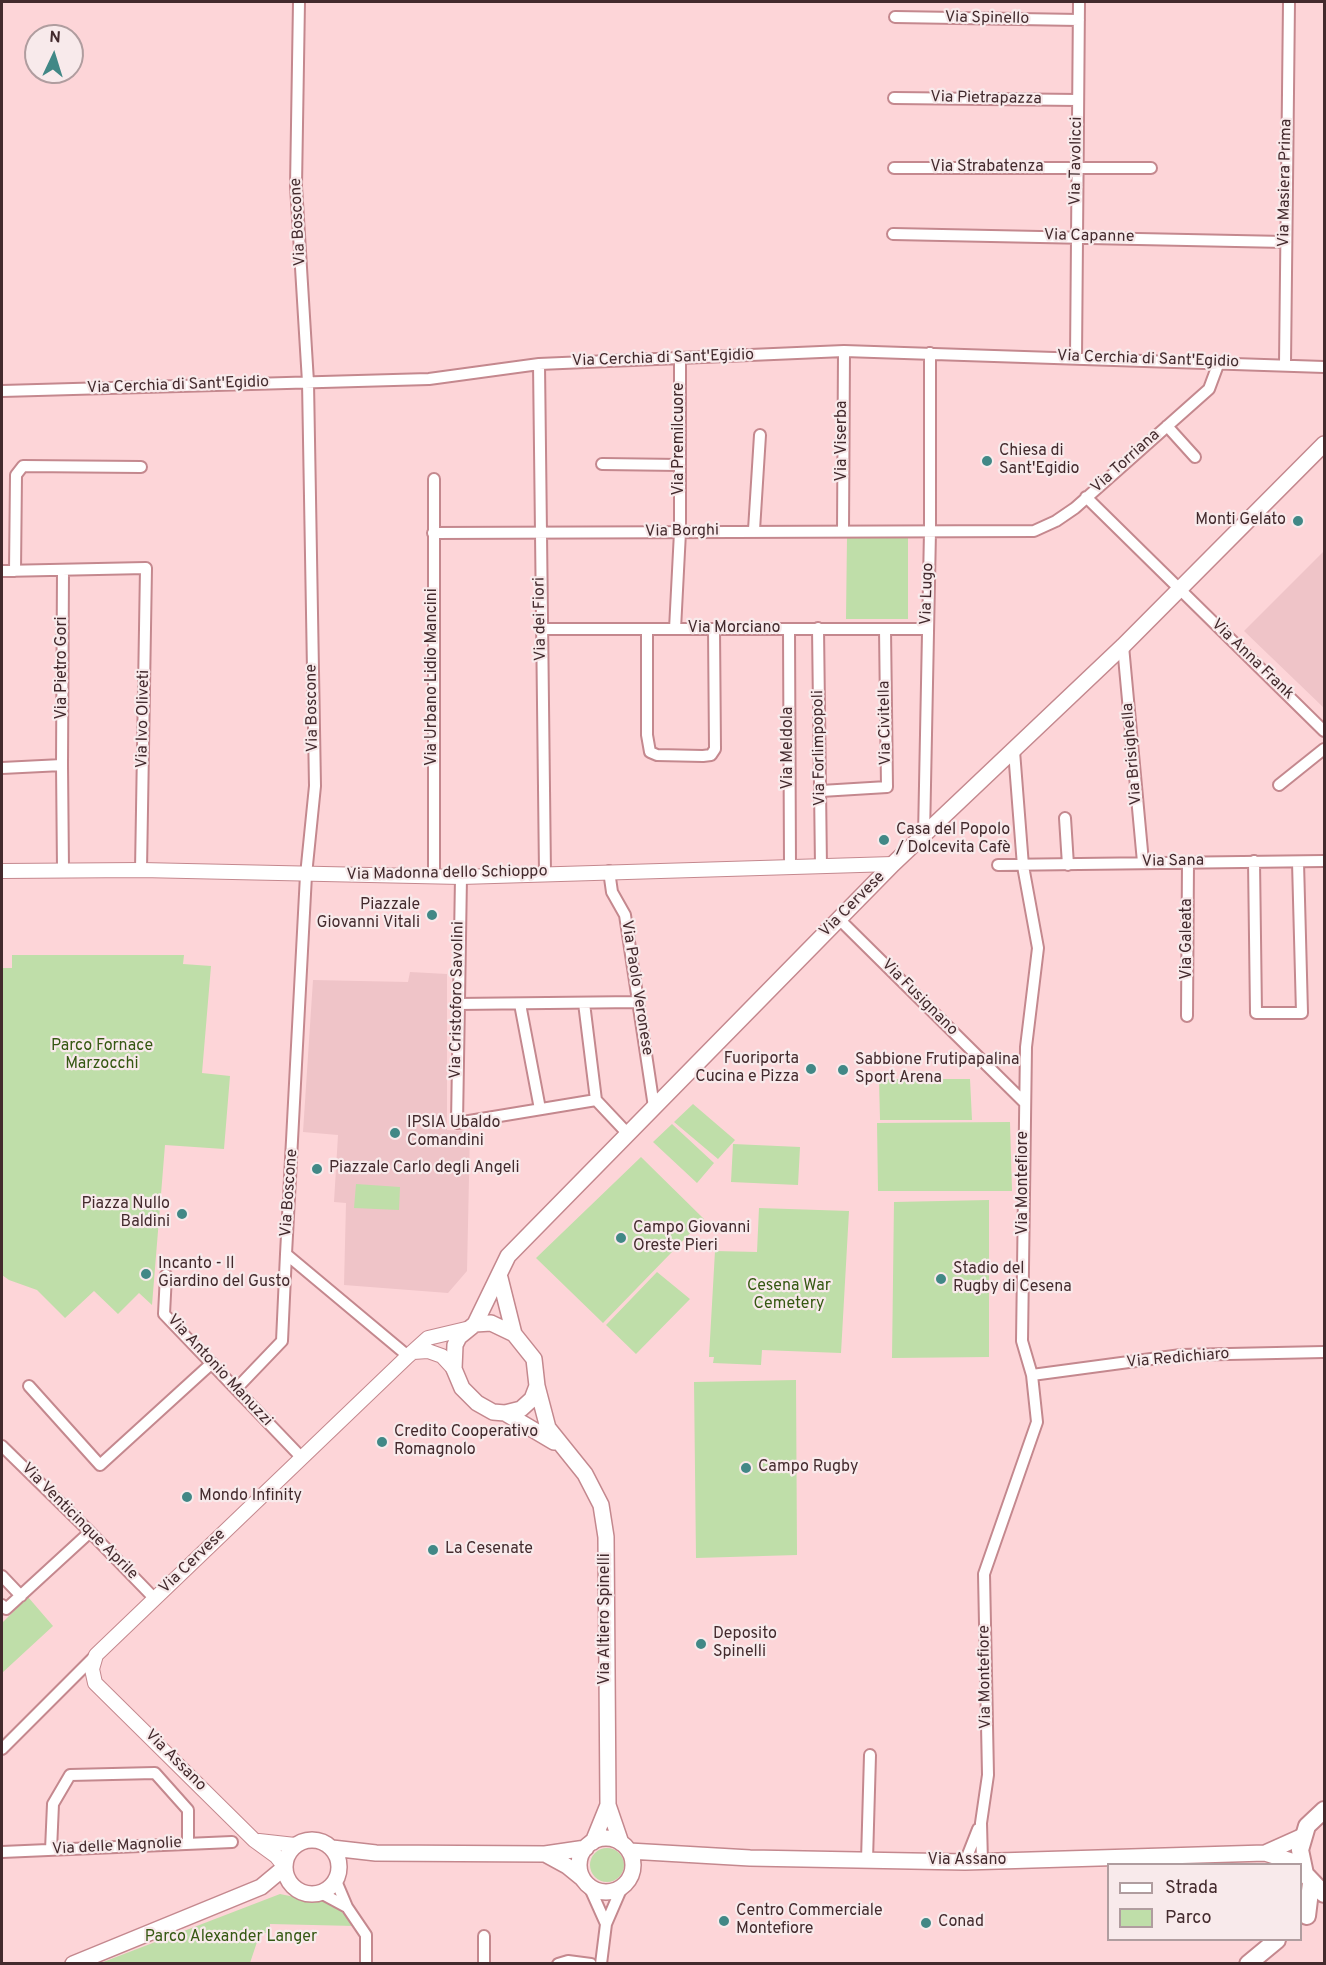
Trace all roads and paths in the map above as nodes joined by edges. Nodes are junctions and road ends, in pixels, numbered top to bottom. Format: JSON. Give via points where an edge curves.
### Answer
{"nodes":[{"id":1,"x":299,"y":2,"type":"edge"},
{"id":2,"x":1079,"y":2,"type":"edge"},
{"id":3,"x":1289,"y":2,"type":"edge"},
{"id":4,"x":896,"y":17,"type":"dead end"},
{"id":5,"x":1079,"y":20,"type":"junction"},
{"id":6,"x":894,"y":98,"type":"dead end"},
{"id":7,"x":1078,"y":100,"type":"junction"},
{"id":8,"x":1076,"y":167,"type":"junction"},
{"id":9,"x":894,"y":168,"type":"dead end"},
{"id":10,"x":1151,"y":168,"type":"dead end"},
{"id":11,"x":892,"y":234,"type":"dead end"},
{"id":12,"x":1076,"y":237,"type":"junction"},
{"id":13,"x":1285,"y":242,"type":"junction"},
{"id":14,"x":844,"y":351,"type":"junction"},
{"id":15,"x":930,"y":353,"type":"junction"},
{"id":16,"x":1076,"y":357,"type":"junction"},
{"id":17,"x":680,"y":358,"type":"junction"},
{"id":18,"x":1219,"y":362,"type":"junction"},
{"id":19,"x":539,"y":364,"type":"junction"},
{"id":20,"x":1285,"y":364,"type":"junction"},
{"id":21,"x":1324,"y":367,"type":"edge"},
{"id":22,"x":308,"y":382,"type":"junction"},
{"id":23,"x":2,"y":391,"type":"edge"},
{"id":24,"x":1167,"y":426,"type":"junction"},
{"id":25,"x":760,"y":435,"type":"dead end"},
{"id":26,"x":1324,"y":444,"type":"edge"},
{"id":27,"x":1195,"y":457,"type":"dead end"},
{"id":28,"x":602,"y":464,"type":"dead end"},
{"id":29,"x":680,"y":465,"type":"junction"},
{"id":30,"x":141,"y":467,"type":"dead end"},
{"id":31,"x":434,"y":479,"type":"dead end"},
{"id":32,"x":1086,"y":497,"type":"junction"},
{"id":33,"x":754,"y":530,"type":"junction"},
{"id":34,"x":843,"y":531,"type":"junction"},
{"id":35,"x":930,"y":531,"type":"junction"},
{"id":36,"x":540,"y":532,"type":"junction"},
{"id":37,"x":680,"y":532,"type":"junction"},
{"id":38,"x":433,"y":533,"type":"junction"},
{"id":39,"x":63,"y":570,"type":"junction"},
{"id":40,"x":2,"y":571,"type":"edge"},
{"id":41,"x":15,"y":571,"type":"junction"},
{"id":42,"x":1179,"y":588,"type":"junction"},
{"id":43,"x":818,"y":628,"type":"junction"},
{"id":44,"x":542,"y":629,"type":"junction"},
{"id":45,"x":647,"y":629,"type":"junction"},
{"id":46,"x":675,"y":629,"type":"junction"},
{"id":47,"x":714,"y":629,"type":"junction"},
{"id":48,"x":789,"y":629,"type":"junction"},
{"id":49,"x":885,"y":629,"type":"junction"},
{"id":50,"x":927,"y":629,"type":"junction"},
{"id":51,"x":1123,"y":646,"type":"junction"},
{"id":52,"x":1324,"y":731,"type":"edge"},
{"id":53,"x":1324,"y":749,"type":"edge"},
{"id":54,"x":1014,"y":751,"type":"junction"},
{"id":55,"x":62,"y":765,"type":"junction"},
{"id":56,"x":2,"y":768,"type":"edge"},
{"id":57,"x":1279,"y":785,"type":"dead end"},
{"id":58,"x":821,"y":791,"type":"junction"},
{"id":59,"x":1065,"y":818,"type":"dead end"},
{"id":60,"x":924,"y":836,"type":"junction"},
{"id":61,"x":1254,"y":861,"type":"junction"},
{"id":62,"x":1324,"y":861,"type":"edge"},
{"id":63,"x":1143,"y":862,"type":"junction"},
{"id":64,"x":1188,"y":862,"type":"junction"},
{"id":65,"x":1298,"y":862,"type":"junction"},
{"id":66,"x":893,"y":864,"type":"junction"},
{"id":67,"x":998,"y":865,"type":"dead end"},
{"id":68,"x":1068,"y":865,"type":"junction"},
{"id":69,"x":1023,"y":866,"type":"junction"},
{"id":70,"x":790,"y":867,"type":"junction"},
{"id":71,"x":821,"y":867,"type":"junction"},
{"id":72,"x":63,"y":869,"type":"junction"},
{"id":73,"x":141,"y":870,"type":"junction"},
{"id":74,"x":2,"y":871,"type":"edge"},
{"id":75,"x":609,"y":872,"type":"junction"},
{"id":76,"x":545,"y":873,"type":"junction"},
{"id":77,"x":306,"y":874,"type":"junction"},
{"id":78,"x":434,"y":876,"type":"junction"},
{"id":79,"x":461,"y":877,"type":"junction"},
{"id":80,"x":839,"y":919,"type":"junction"},
{"id":81,"x":638,"y":1002,"type":"junction"},
{"id":82,"x":584,"y":1003,"type":"junction"},
{"id":83,"x":457,"y":1004,"type":"junction"},
{"id":84,"x":520,"y":1004,"type":"junction"},
{"id":85,"x":1187,"y":1016,"type":"dead end"},
{"id":86,"x":596,"y":1100,"type":"junction"},
{"id":87,"x":1024,"y":1102,"type":"junction"},
{"id":88,"x":654,"y":1107,"type":"junction"},
{"id":89,"x":540,"y":1109,"type":"junction"},
{"id":90,"x":628,"y":1134,"type":"junction"},
{"id":91,"x":286,"y":1254,"type":"junction"},
{"id":92,"x":166,"y":1275,"type":"dead end"},
{"id":93,"x":500,"y":1278,"type":"junction"},
{"id":94,"x":470,"y":1327,"type":"junction"},
{"id":95,"x":514,"y":1334,"type":"junction"},
{"id":96,"x":1324,"y":1352,"type":"edge"},
{"id":97,"x":410,"y":1354,"type":"junction"},
{"id":98,"x":212,"y":1364,"type":"junction"},
{"id":99,"x":454,"y":1369,"type":"junction"},
{"id":100,"x":1032,"y":1376,"type":"junction"},
{"id":101,"x":29,"y":1386,"type":"dead end"},
{"id":102,"x":537,"y":1386,"type":"junction"},
{"id":103,"x":236,"y":1389,"type":"junction"},
{"id":104,"x":505,"y":1413,"type":"junction"},
{"id":105,"x":2,"y":1446,"type":"edge"},
{"id":106,"x":561,"y":1447,"type":"junction"},
{"id":107,"x":301,"y":1457,"type":"junction"},
{"id":108,"x":90,"y":1532,"type":"junction"},
{"id":109,"x":2,"y":1576,"type":"edge"},
{"id":110,"x":21,"y":1596,"type":"junction"},
{"id":111,"x":154,"y":1599,"type":"junction"},
{"id":112,"x":2,"y":1605,"type":"edge"},
{"id":113,"x":96,"y":1655,"type":"junction"},
{"id":114,"x":74,"y":1677,"type":"junction"},
{"id":115,"x":95,"y":1683,"type":"junction"},
{"id":116,"x":2,"y":1749,"type":"edge"},
{"id":117,"x":870,"y":1755,"type":"dead end"},
{"id":118,"x":608,"y":1805,"type":"junction"},
{"id":119,"x":1324,"y":1810,"type":"edge"},
{"id":120,"x":981,"y":1823,"type":"junction"},
{"id":121,"x":1303,"y":1836,"type":"junction"},
{"id":122,"x":254,"y":1840,"type":"junction"},
{"id":123,"x":231,"y":1842,"type":"dead end"},
{"id":124,"x":188,"y":1844,"type":"junction"},
{"id":125,"x":295,"y":1845,"type":"junction"},
{"id":126,"x":590,"y":1845,"type":"junction"},
{"id":127,"x":625,"y":1847,"type":"junction"},
{"id":128,"x":332,"y":1848,"type":"junction"},
{"id":129,"x":51,"y":1850,"type":"junction"},
{"id":130,"x":269,"y":1850,"type":"junction"},
{"id":131,"x":2,"y":1852,"type":"edge"},
{"id":132,"x":367,"y":1853,"type":"junction"},
{"id":133,"x":1265,"y":1853,"type":"junction"},
{"id":134,"x":545,"y":1854,"type":"junction"},
{"id":135,"x":670,"y":1855,"type":"junction"},
{"id":136,"x":867,"y":1860,"type":"junction"},
{"id":137,"x":965,"y":1862,"type":"junction"},
{"id":138,"x":982,"y":1862,"type":"junction"},
{"id":139,"x":1298,"y":1863,"type":"edge"},
{"id":140,"x":1301,"y":1863,"type":"edge"},
{"id":141,"x":1302,"y":1865,"type":"edge"},
{"id":142,"x":285,"y":1867,"type":"junction"},
{"id":143,"x":338,"y":1876,"type":"junction"},
{"id":144,"x":586,"y":1882,"type":"junction"},
{"id":145,"x":625,"y":1883,"type":"junction"},
{"id":146,"x":266,"y":1884,"type":"junction"},
{"id":147,"x":296,"y":1888,"type":"junction"},
{"id":148,"x":1318,"y":1889,"type":"edge"},
{"id":149,"x":321,"y":1893,"type":"junction"},
{"id":150,"x":347,"y":1907,"type":"junction"},
{"id":151,"x":1324,"y":1907,"type":"edge"},
{"id":152,"x":1304,"y":1918,"type":"edge"},
{"id":153,"x":606,"y":1924,"type":"junction"},
{"id":154,"x":484,"y":1936,"type":"dead end"},
{"id":155,"x":1276,"y":1941,"type":"edge"},
{"id":156,"x":603,"y":1946,"type":"junction"},
{"id":157,"x":588,"y":1962,"type":"edge"},
{"id":158,"x":603,"y":1962,"type":"edge"},
{"id":159,"x":73,"y":1964,"type":"edge"},
{"id":160,"x":366,"y":1964,"type":"edge"},
{"id":161,"x":484,"y":1964,"type":"edge"},
{"id":162,"x":558,"y":1964,"type":"edge"},
{"id":163,"x":1248,"y":1964,"type":"edge"}],
"edges":[{"from":1,"to":22,"type":"street","name":"Via Boscone","via":[[296,186]]},
{"from":2,"to":5,"type":"street","name":"Via Tavolicci"},
{"from":3,"to":13,"type":"street","name":"Via Masiera Prima"},
{"from":4,"to":5,"type":"street","name":"Via Spinello"},
{"from":5,"to":7,"type":"street","name":"Via Tavolicci"},
{"from":6,"to":7,"type":"street","name":"Via Pietrapazza"},
{"from":7,"to":8,"type":"street","name":"Via Tavolicci"},
{"from":8,"to":9,"type":"street","name":"Via Strabatenza"},
{"from":8,"to":10,"type":"street","name":"Via Strabatenza"},
{"from":8,"to":12,"type":"street","name":"Via Tavolicci"},
{"from":11,"to":12,"type":"street","name":"Via Capanne"},
{"from":12,"to":13,"type":"street","name":"Via Capanne"},
{"from":12,"to":16,"type":"street","name":"Via Tavolicci"},
{"from":13,"to":20,"type":"street","name":"Via Masiera Prima"},
{"from":14,"to":15,"type":"street","name":"Via Cerchia di Sant'Egidio"},
{"from":14,"to":17,"type":"street","name":"Via Cerchia di Sant'Egidio"},
{"from":14,"to":34,"type":"street","name":"Via Viserba"},
{"from":15,"to":16,"type":"street","name":"Via Cerchia di Sant'Egidio"},
{"from":15,"to":35,"type":"street","name":"Via Lugo"},
{"from":16,"to":18,"type":"street","name":"Via Cerchia di Sant'Egidio"},
{"from":17,"to":19,"type":"street","name":"Via Cerchia di Sant'Egidio"},
{"from":17,"to":29,"type":"street","name":"Via Premilcuore"},
{"from":18,"to":20,"type":"street","name":"Via Cerchia di Sant'Egidio"},
{"from":18,"to":24,"type":"street","name":"Via Torriana","via":[[1209,388]]},
{"from":19,"to":22,"type":"street","name":"Via Cerchia di Sant'Egidio","via":[[429,379]]},
{"from":19,"to":36,"type":"street","name":"Via dei Fiori"},
{"from":20,"to":21,"type":"street","name":"Via Cerchia di Sant'Egidio"},
{"from":22,"to":23,"type":"street","name":"Via Cerchia di Sant'Egidio"},
{"from":22,"to":77,"type":"street","name":"Via Boscone","via":[[315,786]]},
{"from":24,"to":27,"type":"street","name":"Via Torriana"},
{"from":24,"to":32,"type":"street","name":"Via Torriana"},
{"from":25,"to":33,"type":"street"},
{"from":26,"to":42,"type":"main road","name":"Via Cervese"},
{"from":28,"to":29,"type":"street"},
{"from":29,"to":37,"type":"street","name":"Via Premilcuore"},
{"from":30,"to":41,"type":"street","via":[[23,466],[16,475]]},
{"from":31,"to":38,"type":"street","name":"Via Urbano Lidio Mancini"},
{"from":32,"to":35,"type":"street","name":"Via Torriana","via":[[1056,521],[1034,531]]},
{"from":32,"to":42,"type":"street","name":"Via Anna Frank"},
{"from":33,"to":34,"type":"street","name":"Via Borghi"},
{"from":33,"to":37,"type":"street","name":"Via Borghi"},
{"from":34,"to":35,"type":"street","name":"Via Borghi"},
{"from":35,"to":50,"type":"street","name":"Via Lugo"},
{"from":36,"to":37,"type":"street","name":"Via Borghi"},
{"from":36,"to":38,"type":"street","name":"Via Borghi"},
{"from":36,"to":44,"type":"street","name":"Via dei Fiori"},
{"from":37,"to":46,"type":"street","name":"Via Premilcuore"},
{"from":38,"to":78,"type":"street","name":"Via Urbano Lidio Mancini"},
{"from":39,"to":41,"type":"street"},
{"from":39,"to":55,"type":"street","name":"Via Pietro Gori"},
{"from":39,"to":73,"type":"street","name":"Via Ivo Oliveti","via":[[146,568]]},
{"from":40,"to":41,"type":"street"},
{"from":42,"to":51,"type":"main road","name":"Via Cervese"},
{"from":42,"to":52,"type":"street","name":"Via Anna Frank"},
{"from":43,"to":48,"type":"street","name":"Via Morciano"},
{"from":43,"to":49,"type":"street","name":"Via Morciano"},
{"from":43,"to":58,"type":"street","name":"Via Forlimpopoli"},
{"from":44,"to":45,"type":"street","name":"Via Morciano"},
{"from":44,"to":76,"type":"street","name":"Via dei Fiori"},
{"from":45,"to":46,"type":"street","name":"Via Morciano"},
{"from":45,"to":47,"type":"street","via":[[650,753],[703,756],[716,749]]},
{"from":46,"to":47,"type":"street","name":"Via Morciano"},
{"from":47,"to":48,"type":"street","name":"Via Morciano"},
{"from":48,"to":70,"type":"street","name":"Via Meldola"},
{"from":49,"to":50,"type":"street","name":"Via Morciano"},
{"from":49,"to":58,"type":"street","name":"Via Civitella","via":[[887,787]]},
{"from":50,"to":60,"type":"street","name":"Via Lugo"},
{"from":51,"to":54,"type":"main road","name":"Via Cervese"},
{"from":51,"to":63,"type":"street","name":"Via Brisighella"},
{"from":53,"to":57,"type":"street"},
{"from":54,"to":60,"type":"main road","name":"Via Cervese"},
{"from":54,"to":69,"type":"street","name":"Via Montefiore"},
{"from":55,"to":56,"type":"street"},
{"from":55,"to":72,"type":"street","name":"Via Pietro Gori"},
{"from":58,"to":71,"type":"street","name":"Via Forlimpopoli"},
{"from":59,"to":68,"type":"street"},
{"from":60,"to":66,"type":"main road","name":"Via Cervese"},
{"from":61,"to":64,"type":"street","name":"Via Sana"},
{"from":61,"to":65,"type":"street","name":"Via Sana"},
{"from":61,"to":65,"type":"street","via":[[1256,1013],[1302,1013]]},
{"from":62,"to":65,"type":"street","name":"Via Sana"},
{"from":63,"to":64,"type":"street","name":"Via Sana"},
{"from":63,"to":68,"type":"street","name":"Via Sana"},
{"from":64,"to":85,"type":"street","name":"Via Galeata"},
{"from":66,"to":71,"type":"street","name":"Via Madonna dello Schioppo"},
{"from":66,"to":80,"type":"main road","name":"Via Cervese"},
{"from":67,"to":69,"type":"street","name":"Via Sana"},
{"from":68,"to":69,"type":"street","name":"Via Sana"},
{"from":69,"to":87,"type":"street","name":"Via Montefiore","via":[[1038,948]]},
{"from":70,"to":71,"type":"street","name":"Via Madonna dello Schioppo"},
{"from":70,"to":75,"type":"street","name":"Via Madonna dello Schioppo"},
{"from":72,"to":73,"type":"street","name":"Via Madonna dello Schioppo"},
{"from":72,"to":74,"type":"street","name":"Via Madonna dello Schioppo"},
{"from":73,"to":77,"type":"street","name":"Via Madonna dello Schioppo"},
{"from":75,"to":76,"type":"street","name":"Via Madonna dello Schioppo"},
{"from":75,"to":81,"type":"street","name":"Via Paolo Veronese","via":[[612,892],[626,915]]},
{"from":76,"to":79,"type":"street","name":"Via Madonna dello Schioppo"},
{"from":77,"to":78,"type":"street","name":"Via Madonna dello Schioppo"},
{"from":77,"to":91,"type":"street","name":"Via Boscone"},
{"from":78,"to":79,"type":"street","name":"Via Madonna dello Schioppo"},
{"from":79,"to":83,"type":"street","name":"Via Cristoforo Savolini"},
{"from":80,"to":87,"type":"street","name":"Via Fusignano"},
{"from":80,"to":88,"type":"main road","name":"Via Cervese"},
{"from":81,"to":82,"type":"street"},
{"from":81,"to":88,"type":"street","name":"Via Paolo Veronese"},
{"from":82,"to":84,"type":"street"},
{"from":82,"to":86,"type":"street"},
{"from":83,"to":84,"type":"street"},
{"from":83,"to":89,"type":"street","name":"Via Cristoforo Savolini","via":[[457,1123]]},
{"from":84,"to":89,"type":"street"},
{"from":86,"to":89,"type":"street"},
{"from":86,"to":90,"type":"street"},
{"from":87,"to":100,"type":"street","name":"Via Montefiore","via":[[1022,1341]]},
{"from":88,"to":90,"type":"main road","name":"Via Cervese"},
{"from":90,"to":93,"type":"main road","name":"Via Cervese","via":[[508,1256]]},
{"from":91,"to":97,"type":"street","name":"Via Boscone"},
{"from":91,"to":103,"type":"street","via":[[282,1341]]},
{"from":92,"to":98,"type":"street","name":"Via Antonio Manuzzi","via":[[164,1314]]},
{"from":93,"to":94,"type":"main road","name":"Via Cervese"},
{"from":93,"to":95,"type":"main road"},
{"from":94,"to":95,"type":"main road","via":[[491,1323]]},
{"from":94,"to":97,"type":"street","name":"Via Cervese","via":[[437,1335]]},
{"from":94,"to":99,"type":"main road","via":[[455,1345]]},
{"from":95,"to":102,"type":"main road","via":[[534,1359]]},
{"from":96,"to":100,"type":"street","name":"Via Redichiaro","via":[[1181,1355]]},
{"from":97,"to":99,"type":"street","via":[[428,1351],[442,1356]]},
{"from":97,"to":107,"type":"street","name":"Via Cervese"},
{"from":98,"to":101,"type":"street","via":[[100,1465]]},
{"from":98,"to":103,"type":"street","name":"Via Antonio Manuzzi"},
{"from":99,"to":104,"type":"main road","via":[[462,1388],[477,1403],[493,1412]]},
{"from":100,"to":120,"type":"street","name":"Via Montefiore","via":[[1037,1422],[984,1574],[988,1775]]},
{"from":102,"to":104,"type":"main road","via":[[532,1399],[521,1409]]},
{"from":102,"to":106,"type":"main road","name":"Via Altiero Spinelli","via":[[548,1428]]},
{"from":103,"to":107,"type":"street","name":"Via Antonio Manuzzi"},
{"from":104,"to":106,"type":"main road","name":"Via Altiero Spinelli"},
{"from":105,"to":108,"type":"street","name":"Via Venticinque Aprile"},
{"from":106,"to":118,"type":"main road","name":"Via Altiero Spinelli","via":[[585,1474],[601,1505],[606,1537]]},
{"from":107,"to":111,"type":"street","name":"Via Cervese"},
{"from":108,"to":110,"type":"street"},
{"from":108,"to":111,"type":"street","name":"Via Venticinque Aprile"},
{"from":109,"to":110,"type":"street"},
{"from":110,"to":112,"type":"street","via":[[6,1610]]},
{"from":111,"to":113,"type":"street","name":"Via Cervese"},
{"from":113,"to":114,"type":"street","name":"Via Cervese"},
{"from":113,"to":115,"type":"street","via":[[92,1669]]},
{"from":114,"to":115,"type":"street","name":"Via Assano"},
{"from":114,"to":116,"type":"street","name":"Via Cervese"},
{"from":115,"to":122,"type":"street","name":"Via Assano"},
{"from":117,"to":136,"type":"street"},
{"from":118,"to":126,"type":"main road","name":"Via Altiero Spinelli"},
{"from":118,"to":127,"type":"main road","name":"Via Altiero Spinelli"},
{"from":119,"to":121,"type":"main road"},
{"from":120,"to":137,"type":"street","name":"Via Montefiore"},
{"from":120,"to":138,"type":"street","name":"Via Montefiore"},
{"from":121,"to":133,"type":"main road","name":"Via Assano"},
{"from":121,"to":140,"type":"main road"},
{"from":122,"to":125,"type":"street"},
{"from":122,"to":130,"type":"street","name":"Via Assano"},
{"from":123,"to":124,"type":"street","name":"Via delle Magnolie"},
{"from":124,"to":129,"type":"street","name":"Via delle Magnolie"},
{"from":124,"to":129,"type":"street","via":[[188,1810],[155,1773],[70,1775],[53,1804]]},
{"from":125,"to":128,"type":"main road","via":[[314,1839]]},
{"from":125,"to":142,"type":"main road"},
{"from":126,"to":127,"type":"main road","via":[[607,1839]]},
{"from":126,"to":134,"type":"main road"},
{"from":126,"to":144,"type":"main road","via":[[579,1863]]},
{"from":127,"to":135,"type":"main road","name":"Via Assano"},
{"from":127,"to":145,"type":"main road","via":[[633,1865]]},
{"from":128,"to":132,"type":"main road"},
{"from":128,"to":143,"type":"main road","via":[[340,1864]]},
{"from":129,"to":131,"type":"street","name":"Via delle Magnolie"},
{"from":130,"to":142,"type":"street","name":"Via Assano"},
{"from":130,"to":146,"type":"street","via":[[273,1865]]},
{"from":132,"to":134,"type":"main road"},
{"from":132,"to":143,"type":"main road"},
{"from":133,"to":138,"type":"main road","name":"Via Assano"},
{"from":133,"to":139,"type":"main road","name":"Via Assano"},
{"from":134,"to":144,"type":"main road"},
{"from":135,"to":136,"type":"main road","name":"Via Assano"},
{"from":135,"to":145,"type":"main road","name":"Via Assano","via":[[648,1864]]},
{"from":136,"to":137,"type":"main road","name":"Via Assano"},
{"from":137,"to":138,"type":"main road","name":"Via Assano"},
{"from":141,"to":148,"type":"main road"},
{"from":142,"to":146,"type":"main road"},
{"from":142,"to":147,"type":"main road"},
{"from":143,"to":149,"type":"main road"},
{"from":143,"to":150,"type":"street"},
{"from":144,"to":145,"type":"main road","via":[[609,1892]]},
{"from":144,"to":153,"type":"street"},
{"from":145,"to":153,"type":"street"},
{"from":146,"to":147,"type":"main road"},
{"from":146,"to":159,"type":"main road"},
{"from":147,"to":149,"type":"main road","via":[[308,1894]]},
{"from":148,"to":152,"type":"main road"},
{"from":149,"to":150,"type":"street"},
{"from":150,"to":160,"type":"street","via":[[366,1935]]},
{"from":151,"to":152,"type":"main road"},
{"from":153,"to":156,"type":"street"},
{"from":154,"to":161,"type":"street"},
{"from":155,"to":163,"type":"main road"},
{"from":156,"to":157,"type":"street"},
{"from":156,"to":158,"type":"street"},
{"from":157,"to":162,"type":"street"}]}
